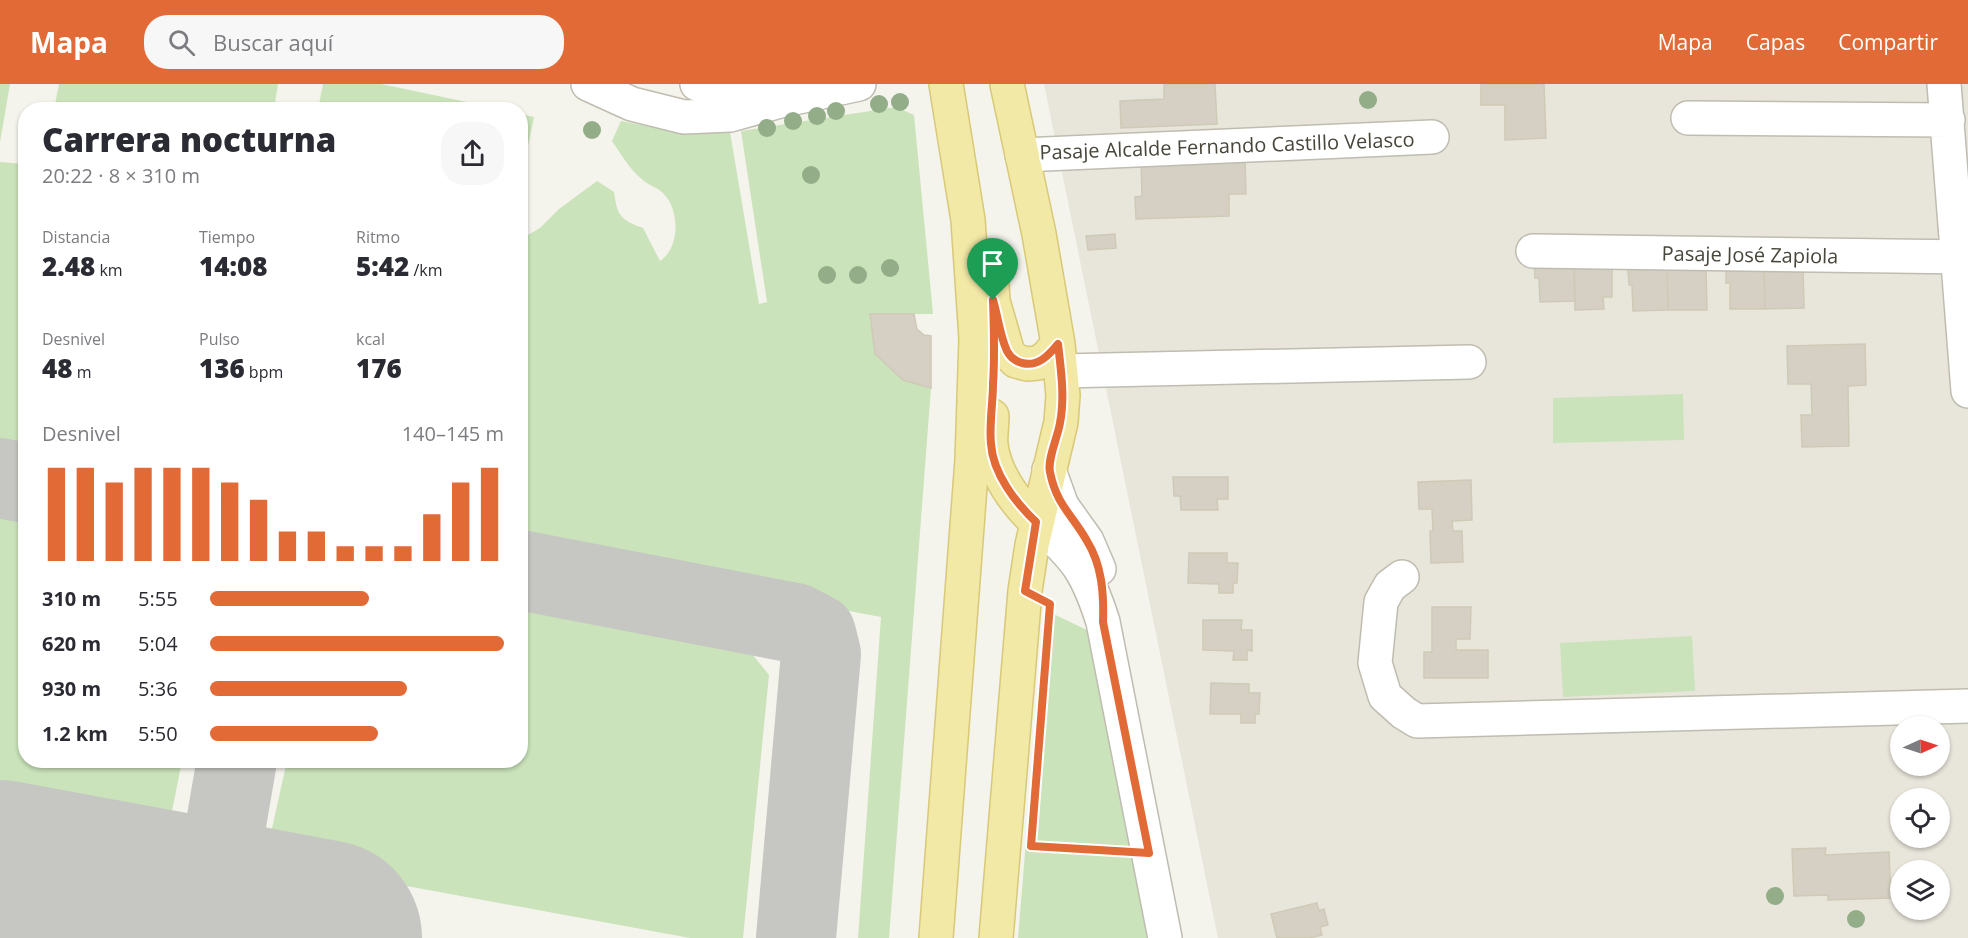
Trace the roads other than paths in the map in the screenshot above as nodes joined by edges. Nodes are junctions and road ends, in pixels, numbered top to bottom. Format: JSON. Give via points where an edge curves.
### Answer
{"nodes":[{"id":1,"x":588,"y":84,"type":"edge"},
{"id":2,"x":697,"y":84,"type":"edge"},
{"id":3,"x":765,"y":84,"type":"edge"},
{"id":4,"x":859,"y":84,"type":"edge"},
{"id":5,"x":946,"y":84,"type":"edge"},
{"id":6,"x":992,"y":84,"type":"edge"},
{"id":7,"x":1007,"y":84,"type":"edge"},
{"id":8,"x":1944,"y":84,"type":"edge"},
{"id":9,"x":1688,"y":118,"type":"dead end"},
{"id":10,"x":1948,"y":120,"type":"junction"},
{"id":11,"x":1432,"y":137,"type":"dead end"},
{"id":12,"x":1022,"y":155,"type":"junction"},
{"id":13,"x":960,"y":169,"type":"junction"},
{"id":14,"x":1039,"y":234,"type":"junction"},
{"id":15,"x":1533,"y":251,"type":"dead end"},
{"id":16,"x":1963,"y":256,"type":"edge"},
{"id":17,"x":993,"y":300,"type":"junction"},
{"id":18,"x":1060,"y":358,"type":"junction"},
{"id":19,"x":1469,"y":362,"type":"dead end"},
{"id":20,"x":1968,"y":391,"type":"edge"},
{"id":21,"x":1049,"y":470,"type":"junction"},
{"id":22,"x":1036,"y":522,"type":"junction"},
{"id":23,"x":1402,"y":577,"type":"dead end"},
{"id":24,"x":1103,"y":622,"type":"junction"},
{"id":25,"x":1968,"y":706,"type":"edge"},
{"id":26,"x":936,"y":938,"type":"edge"},
{"id":27,"x":996,"y":938,"type":"edge"},
{"id":28,"x":1165,"y":938,"type":"edge"}],
"edges":[{"from":1,"to":4,"type":"street","via":[[632,104],[684,117],[730,115]]},
{"from":2,"to":3,"type":"street","via":[[723,89]]},
{"from":5,"to":13,"type":"main road"},
{"from":6,"to":14,"type":"street","via":[[1019,202]]},
{"from":7,"to":12,"type":"main road"},
{"from":8,"to":10,"type":"street"},
{"from":9,"to":10,"type":"street"},
{"from":10,"to":16,"type":"street"},
{"from":11,"to":12,"type":"street","name":"Pasaje Alcalde Fernando Castillo Velasco"},
{"from":12,"to":14,"type":"main road"},
{"from":13,"to":17,"type":"main road","via":[[988,222]]},
{"from":13,"to":26,"type":"main road","via":[[968,220],[976,338],[971,472]]},
{"from":14,"to":18,"type":"main road"},
{"from":15,"to":16,"type":"street","name":"Pasaje José Zapiola"},
{"from":16,"to":20,"type":"street"},
{"from":17,"to":18,"type":"main road","via":[[1008,353],[1016,361],[1027,364],[1047,357]]},
{"from":17,"to":22,"type":"main road","via":[[991,444],[1006,485]]},
{"from":18,"to":19,"type":"street"},
{"from":18,"to":21,"type":"main road","via":[[1061,422]]},
{"from":21,"to":22,"type":"main road"},
{"from":21,"to":24,"type":"street","via":[[1062,506],[1096,560]]},
{"from":22,"to":24,"type":"street","via":[[1082,568]]},
{"from":22,"to":27,"type":"main road","via":[[1025,591]]},
{"from":23,"to":25,"type":"street","via":[[1390,586],[1381,602],[1375,663],[1385,696],[1417,721]]},
{"from":24,"to":28,"type":"street"}]}
